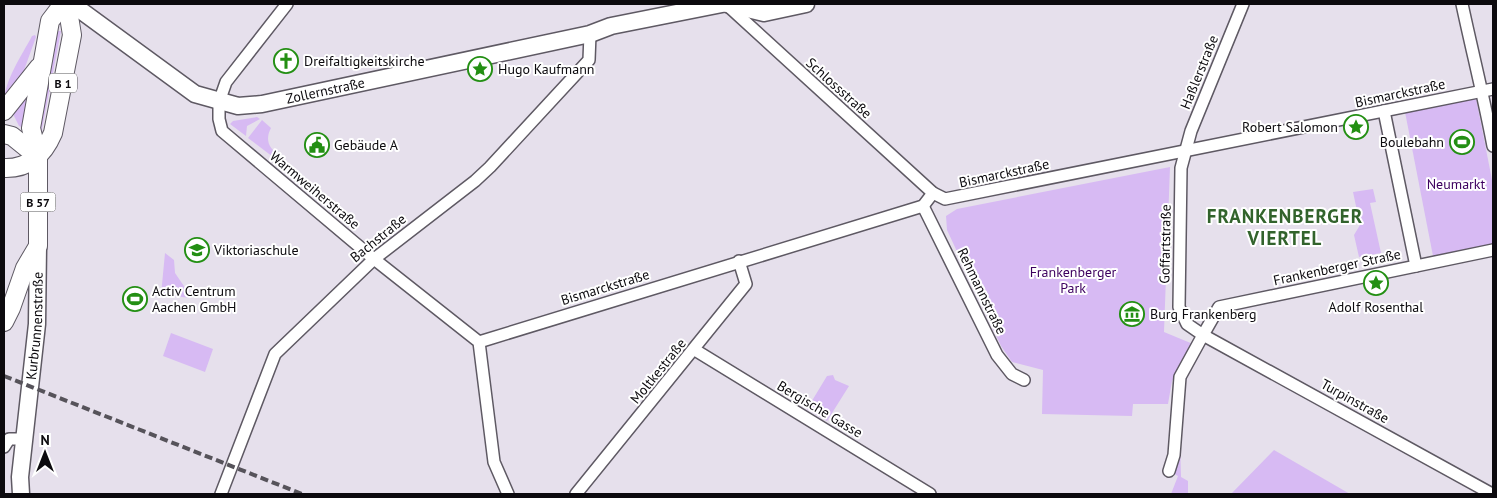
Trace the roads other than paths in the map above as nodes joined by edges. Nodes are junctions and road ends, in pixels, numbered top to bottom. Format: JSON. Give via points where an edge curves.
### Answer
{"nodes":[{"id":1,"x":63,"y":4,"type":"edge"},
{"id":2,"x":67,"y":4,"type":"edge"},
{"id":3,"x":72,"y":4,"type":"edge"},
{"id":4,"x":287,"y":4,"type":"edge"},
{"id":5,"x":722,"y":4,"type":"edge"},
{"id":6,"x":727,"y":4,"type":"edge"},
{"id":7,"x":806,"y":4,"type":"edge"},
{"id":8,"x":1243,"y":4,"type":"edge"},
{"id":9,"x":1462,"y":4,"type":"edge"},
{"id":10,"x":590,"y":34,"type":"junction"},
{"id":11,"x":41,"y":65,"type":"junction"},
{"id":12,"x":1488,"y":90,"type":"edge"},
{"id":13,"x":219,"y":102,"type":"junction"},
{"id":14,"x":4,"y":111,"type":"edge"},
{"id":15,"x":1384,"y":112,"type":"junction"},
{"id":16,"x":4,"y":134,"type":"edge"},
{"id":17,"x":1493,"y":146,"type":"edge"},
{"id":18,"x":1184,"y":151,"type":"junction"},
{"id":19,"x":38,"y":157,"type":"junction"},
{"id":20,"x":4,"y":168,"type":"edge"},
{"id":21,"x":933,"y":193,"type":"junction"},
{"id":22,"x":923,"y":206,"type":"junction"},
{"id":23,"x":38,"y":246,"type":"junction"},
{"id":24,"x":1493,"y":250,"type":"edge"},
{"id":25,"x":374,"y":259,"type":"junction"},
{"id":26,"x":739,"y":261,"type":"junction"},
{"id":27,"x":1416,"y":266,"type":"junction"},
{"id":28,"x":4,"y":322,"type":"edge"},
{"id":29,"x":1203,"y":335,"type":"junction"},
{"id":30,"x":479,"y":342,"type":"junction"},
{"id":31,"x":695,"y":350,"type":"junction"},
{"id":32,"x":1024,"y":380,"type":"dead end"},
{"id":33,"x":24,"y":439,"type":"junction"},
{"id":34,"x":4,"y":447,"type":"edge"},
{"id":35,"x":1169,"y":471,"type":"dead end"},
{"id":36,"x":21,"y":494,"type":"edge"},
{"id":37,"x":221,"y":494,"type":"edge"},
{"id":38,"x":508,"y":494,"type":"edge"},
{"id":39,"x":576,"y":494,"type":"edge"},
{"id":40,"x":930,"y":494,"type":"edge"},
{"id":41,"x":1492,"y":494,"type":"edge"}],
"edges":[{"from":1,"to":11,"type":"main road","name":"Kurbrunnenstraße","number":"B 1","via":[[50,21]]},
{"from":2,"to":19,"type":"main road","number":"B 1","via":[[72,35],[55,124],[47,146]]},
{"from":3,"to":13,"type":"street","name":"Zollernstraße","via":[[191,92]]},
{"from":4,"to":13,"type":"street","via":[[226,82]]},
{"from":5,"to":10,"type":"street","name":"Zollernstraße","via":[[611,26]]},
{"from":6,"to":7,"type":"street","via":[[764,12]]},
{"from":6,"to":21,"type":"street","name":"Schlossstraße"},
{"from":8,"to":18,"type":"street","name":"Haßlerstraße"},
{"from":9,"to":12,"type":"street","via":[[1476,72]]},
{"from":10,"to":13,"type":"street","name":"Zollernstraße","via":[[262,104],[238,106]]},
{"from":10,"to":25,"type":"street","name":"Bachstraße","via":[[589,60],[490,166]]},
{"from":11,"to":14,"type":"main road","number":"B 1"},
{"from":11,"to":19,"type":"main road","name":"Kurbrunnenstraße","via":[[31,128]]},
{"from":12,"to":15,"type":"street","name":"Bismarckstraße"},
{"from":12,"to":17,"type":"street"},
{"from":13,"to":25,"type":"street","name":"Warmweiherstraße","via":[[222,132]]},
{"from":15,"to":18,"type":"street","name":"Bismarckstraße"},
{"from":15,"to":27,"type":"street"},
{"from":16,"to":19,"type":"main road","via":[[12,136]]},
{"from":18,"to":21,"type":"street","name":"Bismarckstraße","via":[[953,199]]},
{"from":18,"to":29,"type":"street","name":"Goffartstraße","via":[[1179,307],[1188,324]]},
{"from":19,"to":20,"type":"main road","via":[[26,165]]},
{"from":19,"to":23,"type":"main road","name":"Kurbrunnenstraße","number":"B 57"},
{"from":21,"to":22,"type":"street"},
{"from":22,"to":26,"type":"street","name":"Bismarckstraße"},
{"from":22,"to":32,"type":"street","name":"Rehmannstraße","via":[[997,355],[1012,374]]},
{"from":23,"to":28,"type":"main road","via":[[25,268]]},
{"from":23,"to":33,"type":"street","name":"Kurbrunnenstraße","via":[[37,324]]},
{"from":24,"to":27,"type":"street","name":"Frankenberger Straße"},
{"from":25,"to":30,"type":"street","name":"Warmweiherstraße"},
{"from":25,"to":37,"type":"street","name":"Bachstraße","via":[[275,354]]},
{"from":26,"to":30,"type":"street","name":"Bismarckstraße"},
{"from":26,"to":31,"type":"street","name":"Moltkestraße","via":[[746,284]]},
{"from":27,"to":29,"type":"street","name":"Frankenberger Straße","via":[[1219,307]]},
{"from":29,"to":35,"type":"street","via":[[1180,377],[1174,455]]},
{"from":29,"to":41,"type":"street","name":"Turpinstraße"},
{"from":30,"to":38,"type":"street","via":[[494,462]]},
{"from":31,"to":39,"type":"street","name":"Moltkestraße"},
{"from":31,"to":40,"type":"street","name":"Bergische Gasse"},
{"from":33,"to":34,"type":"street","via":[[9,439]]},
{"from":33,"to":36,"type":"street","name":"Kurbrunnenstraße"}]}
